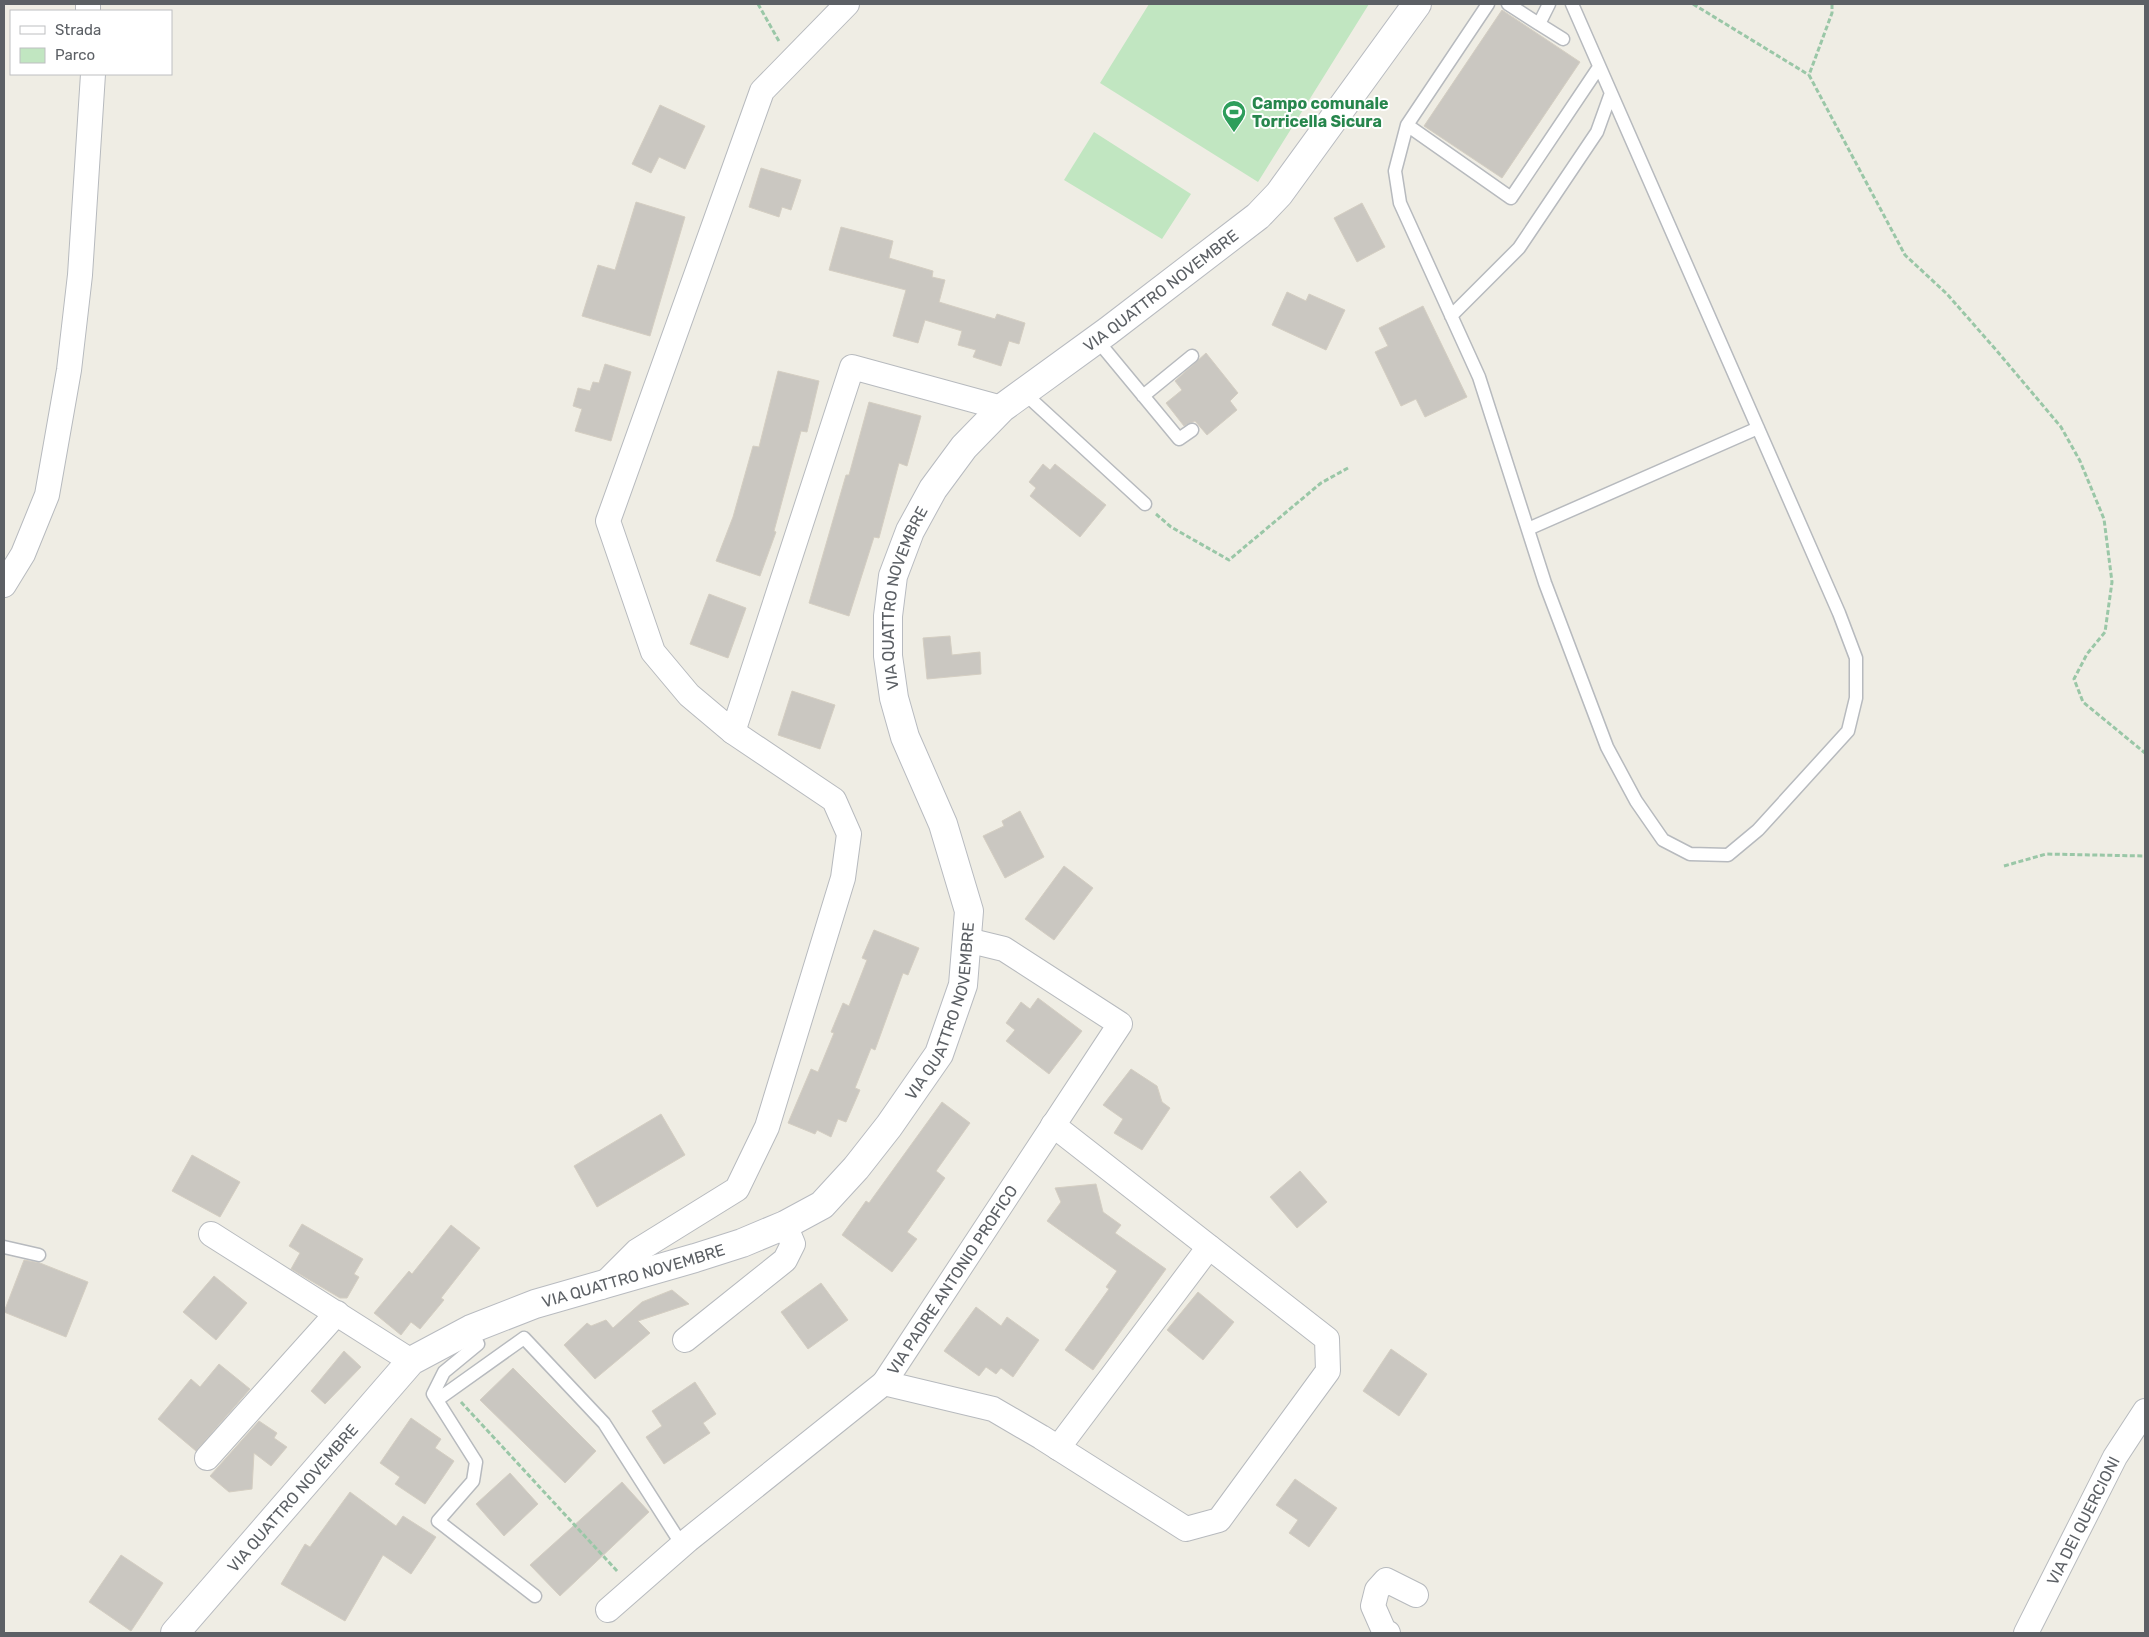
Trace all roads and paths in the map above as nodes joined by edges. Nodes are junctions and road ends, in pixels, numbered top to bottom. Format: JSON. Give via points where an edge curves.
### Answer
{"nodes":[{"id":1,"x":758,"y":4,"type":"edge"},
{"id":2,"x":847,"y":4,"type":"edge"},
{"id":3,"x":1417,"y":4,"type":"edge"},
{"id":4,"x":1488,"y":4,"type":"edge"},
{"id":5,"x":1508,"y":4,"type":"edge"},
{"id":6,"x":1549,"y":4,"type":"edge"},
{"id":7,"x":1572,"y":4,"type":"edge"},
{"id":8,"x":1693,"y":4,"type":"edge"},
{"id":9,"x":1832,"y":4,"type":"edge"},
{"id":10,"x":1539,"y":24,"type":"junction"},
{"id":11,"x":1563,"y":39,"type":"dead end"},
{"id":12,"x":790,"y":61,"type":"junction"},
{"id":13,"x":1600,"y":67,"type":"junction"},
{"id":14,"x":93,"y":75,"type":"edge"},
{"id":15,"x":1809,"y":75,"type":"junction"},
{"id":16,"x":1611,"y":93,"type":"junction"},
{"id":17,"x":1407,"y":125,"type":"junction"},
{"id":18,"x":1451,"y":316,"type":"junction"},
{"id":19,"x":1097,"y":340,"type":"junction"},
{"id":20,"x":1192,"y":356,"type":"dead end"},
{"id":21,"x":1143,"y":396,"type":"junction"},
{"id":22,"x":1012,"y":400,"type":"junction"},
{"id":23,"x":1758,"y":428,"type":"junction"},
{"id":24,"x":1192,"y":430,"type":"dead end"},
{"id":25,"x":1348,"y":468,"type":"dead end"},
{"id":26,"x":1145,"y":504,"type":"joint"},
{"id":27,"x":1528,"y":529,"type":"junction"},
{"id":28,"x":4,"y":585,"type":"edge"},
{"id":29,"x":733,"y":732,"type":"junction"},
{"id":30,"x":2145,"y":753,"type":"edge"},
{"id":31,"x":2145,"y":856,"type":"edge"},
{"id":32,"x":2004,"y":866,"type":"dead end"},
{"id":33,"x":967,"y":940,"type":"junction"},
{"id":34,"x":1053,"y":1125,"type":"junction"},
{"id":35,"x":785,"y":1225,"type":"junction"},
{"id":36,"x":211,"y":1234,"type":"dead end"},
{"id":37,"x":4,"y":1247,"type":"edge"},
{"id":38,"x":1209,"y":1247,"type":"junction"},
{"id":39,"x":39,"y":1255,"type":"dead end"},
{"id":40,"x":601,"y":1287,"type":"junction"},
{"id":41,"x":337,"y":1313,"type":"junction"},
{"id":42,"x":471,"y":1329,"type":"junction"},
{"id":43,"x":685,"y":1340,"type":"dead end"},
{"id":44,"x":411,"y":1361,"type":"junction"},
{"id":45,"x":884,"y":1383,"type":"junction"},
{"id":46,"x":437,"y":1400,"type":"junction"},
{"id":47,"x":467,"y":1409,"type":"dead end"},
{"id":48,"x":2145,"y":1411,"type":"edge"},
{"id":49,"x":1058,"y":1448,"type":"junction"},
{"id":50,"x":207,"y":1458,"type":"dead end"},
{"id":51,"x":682,"y":1545,"type":"junction"},
{"id":52,"x":633,"y":1588,"type":"junction"},
{"id":53,"x":1416,"y":1595,"type":"dead end"},
{"id":54,"x":535,"y":1596,"type":"dead end"},
{"id":55,"x":608,"y":1610,"type":"dead end"},
{"id":56,"x":175,"y":1633,"type":"edge"},
{"id":57,"x":1388,"y":1633,"type":"edge"},
{"id":58,"x":2026,"y":1633,"type":"edge"}],
"edges":[{"from":1,"to":12,"type":"path"},
{"from":2,"to":12,"type":"street"},
{"from":3,"to":19,"type":"main road","name":"VIA QUATTRO NOVEMBRE","via":[[1280,194],[1258,216]]},
{"from":4,"to":17,"type":"lane"},
{"from":5,"to":10,"type":"lane"},
{"from":6,"to":10,"type":"lane"},
{"from":7,"to":13,"type":"lane"},
{"from":8,"to":15,"type":"path"},
{"from":9,"to":15,"type":"path","via":[[1832,13]]},
{"from":10,"to":11,"type":"lane"},
{"from":12,"to":29,"type":"street","via":[[762,91],[608,520],[653,652],[689,695]]},
{"from":13,"to":16,"type":"lane"},
{"from":13,"to":17,"type":"lane","via":[[1511,198]]},
{"from":14,"to":28,"type":"street","via":[[80,274],[69,370],[49,485],[23,554]]},
{"from":15,"to":30,"type":"path","via":[[1905,255],[1947,294],[2003,358],[2061,427],[2080,461],[2104,519],[2112,582],[2105,632],[2087,654],[2074,679],[2083,702]]},
{"from":16,"to":18,"type":"lane","via":[[1597,132],[1519,248]]},
{"from":16,"to":23,"type":"lane"},
{"from":17,"to":18,"type":"lane","via":[[1395,171],[1400,203]]},
{"from":18,"to":27,"type":"lane","via":[[1479,377]]},
{"from":19,"to":21,"type":"lane"},
{"from":19,"to":22,"type":"main road","name":"VIA QUATTRO NOVEMBRE"},
{"from":20,"to":21,"type":"lane"},
{"from":21,"to":24,"type":"lane","via":[[1179,440]]},
{"from":22,"to":26,"type":"lane"},
{"from":22,"to":29,"type":"street","via":[[852,367]]},
{"from":22,"to":33,"type":"main road","name":"VIA QUATTRO NOVEMBRE","via":[[964,447],[932,489],[910,531],[893,576],[888,616],[888,656],[894,698],[905,737],[943,824],[970,911]]},
{"from":23,"to":27,"type":"lane"},
{"from":23,"to":27,"type":"lane","via":[[1856,658],[1856,698],[1848,731],[1758,830],[1728,855],[1690,854],[1663,840],[1636,801],[1607,747]]},
{"from":25,"to":26,"type":"path","via":[[1322,483],[1229,560],[1171,527]]},
{"from":29,"to":40,"type":"street","via":[[834,800],[849,834],[843,878],[767,1127],[738,1189],[637,1251]]},
{"from":31,"to":32,"type":"path","via":[[2046,854]]},
{"from":33,"to":34,"type":"street","name":"VIA PADRE ANTONIO PROFICO","via":[[1004,949],[1120,1024]]},
{"from":33,"to":35,"type":"main road","name":"VIA QUATTRO NOVEMBRE","via":[[963,985],[939,1054],[856,1168],[822,1205]]},
{"from":34,"to":38,"type":"street"},
{"from":34,"to":45,"type":"street","name":"VIA PADRE ANTONIO PROFICO"},
{"from":35,"to":40,"type":"main road","name":"VIA QUATTRO NOVEMBRE","via":[[742,1243]]},
{"from":35,"to":43,"type":"street","via":[[794,1244],[785,1260]]},
{"from":36,"to":41,"type":"street"},
{"from":37,"to":39,"type":"lane"},
{"from":38,"to":49,"type":"street"},
{"from":38,"to":49,"type":"street","via":[[1327,1339],[1328,1371],[1219,1520],[1186,1529]]},
{"from":40,"to":42,"type":"main road","name":"VIA QUATTRO NOVEMBRE","via":[[535,1304]]},
{"from":41,"to":44,"type":"street"},
{"from":41,"to":50,"type":"street"},
{"from":42,"to":44,"type":"main road","name":"VIA QUATTRO NOVEMBRE"},
{"from":42,"to":46,"type":"lane","via":[[478,1344],[444,1372],[433,1394]]},
{"from":44,"to":56,"type":"main road","name":"VIA QUATTRO NOVEMBRE"},
{"from":45,"to":49,"type":"street","via":[[993,1409]]},
{"from":45,"to":51,"type":"street","name":"VIA PADRE ANTONIO PROFICO"},
{"from":46,"to":51,"type":"lane","via":[[524,1338],[604,1423]]},
{"from":46,"to":54,"type":"lane","via":[[476,1462],[473,1480],[438,1521]]},
{"from":47,"to":52,"type":"path"},
{"from":48,"to":58,"type":"street","name":"VIA DEI QUERCIONI","via":[[2115,1457]]},
{"from":51,"to":52,"type":"street","name":"VIA PADRE ANTONIO PROFICO"},
{"from":52,"to":55,"type":"street","name":"VIA PADRE ANTONIO PROFICO"},
{"from":53,"to":57,"type":"street","via":[[1386,1580],[1377,1590],[1373,1606]]}]}
